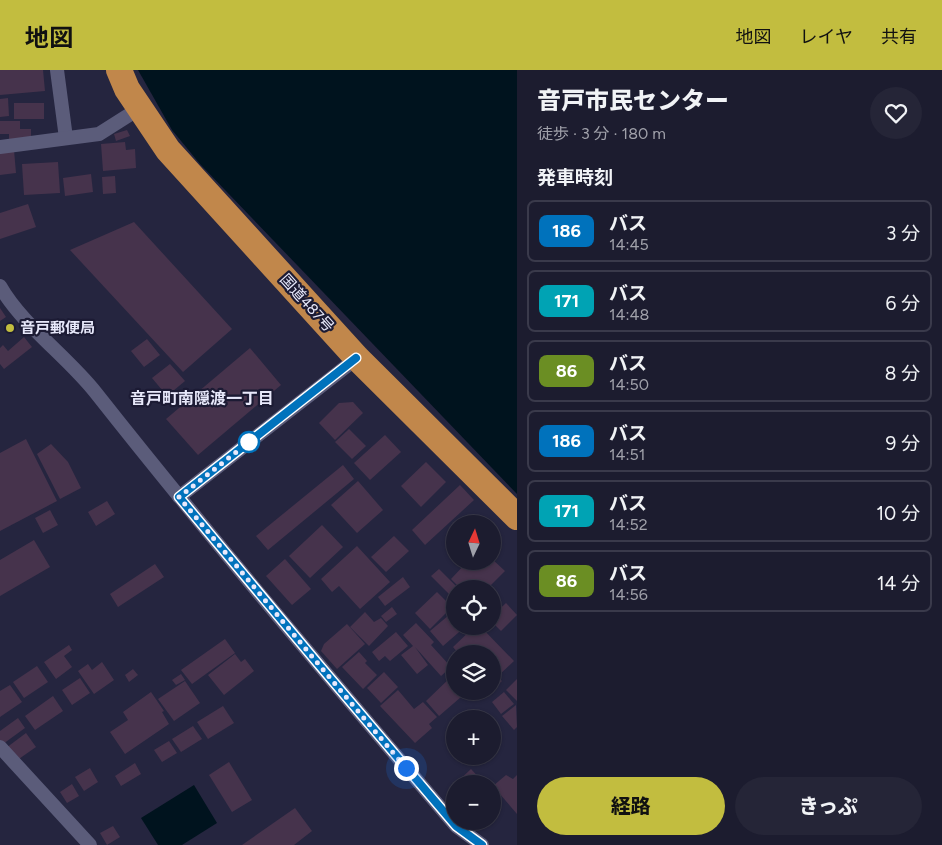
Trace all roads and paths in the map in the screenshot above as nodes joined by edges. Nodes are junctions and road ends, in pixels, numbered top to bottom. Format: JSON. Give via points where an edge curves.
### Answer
{"nodes":[{"id":1,"x":57,"y":70,"type":"edge"},
{"id":2,"x":119,"y":70,"type":"edge"},
{"id":3,"x":140,"y":108,"type":"junction"},
{"id":4,"x":66,"y":138,"type":"junction"},
{"id":5,"x":0,"y":147,"type":"edge"},
{"id":6,"x":0,"y":286,"type":"edge"},
{"id":7,"x":356,"y":358,"type":"junction"},
{"id":8,"x":179,"y":497,"type":"junction"},
{"id":9,"x":517,"y":517,"type":"edge"},
{"id":10,"x":0,"y":747,"type":"edge"},
{"id":11,"x":90,"y":845,"type":"edge"},
{"id":12,"x":482,"y":845,"type":"edge"}],
"edges":[{"from":1,"to":4,"type":"street"},
{"from":2,"to":3,"type":"highway","name":"国道487号"},
{"from":3,"to":4,"type":"street","via":[[99,134]]},
{"from":3,"to":7,"type":"highway","name":"国道487号","via":[[168,150]]},
{"from":4,"to":5,"type":"street"},
{"from":6,"to":8,"type":"street","via":[[16,309],[88,383]]},
{"from":7,"to":8,"type":"street"},
{"from":7,"to":9,"type":"highway","name":"国道487号"},
{"from":8,"to":12,"type":"street","via":[[456,826]]},
{"from":10,"to":11,"type":"street"}]}
